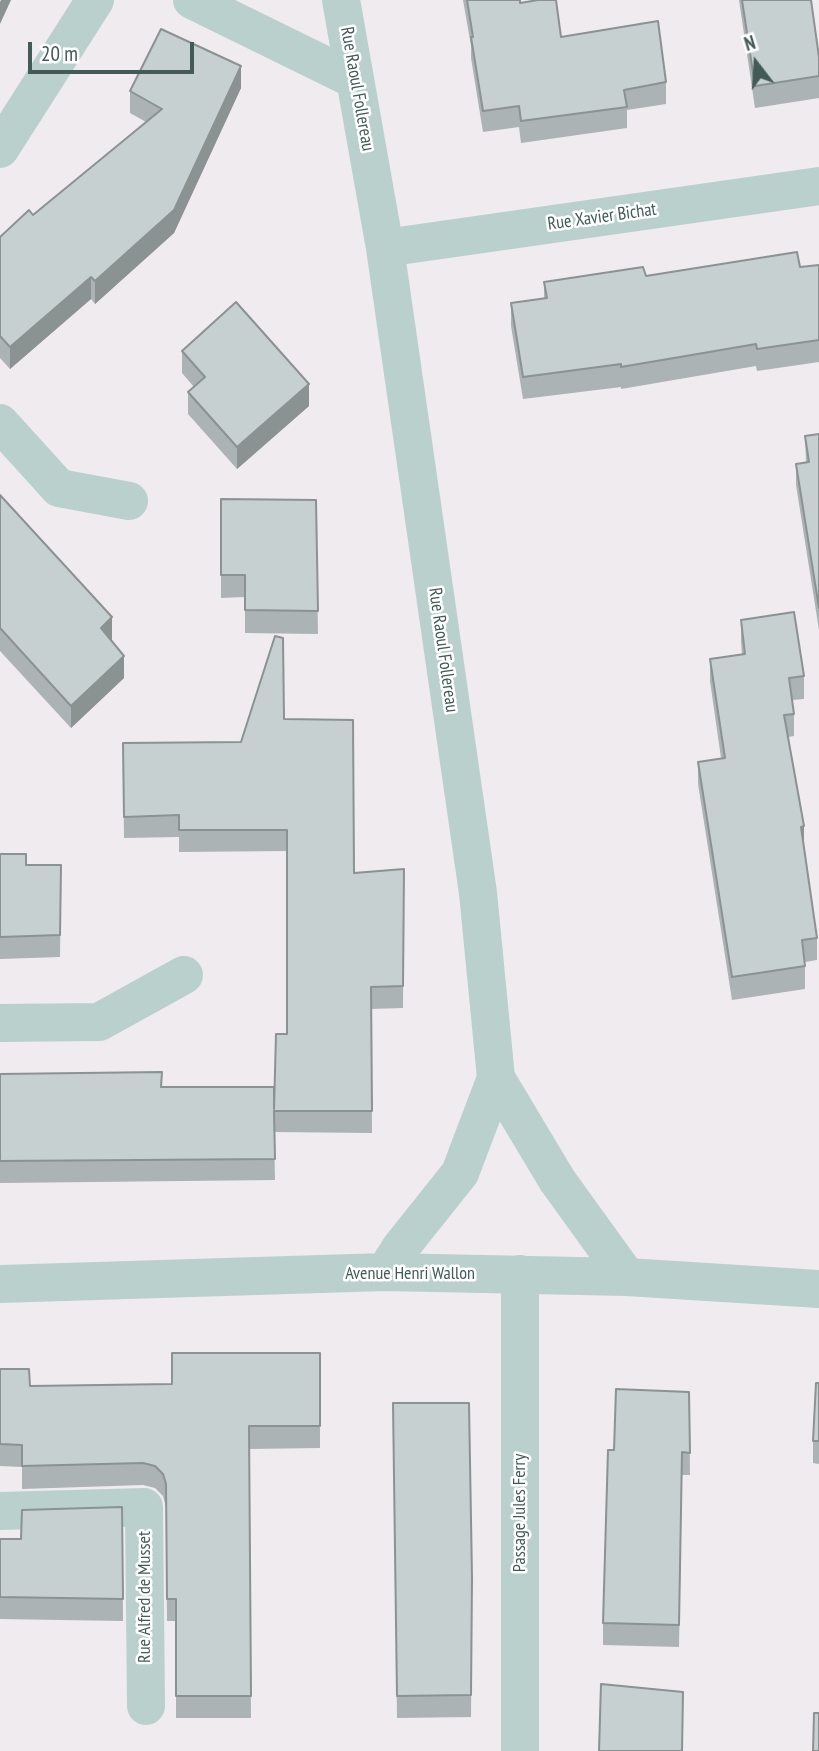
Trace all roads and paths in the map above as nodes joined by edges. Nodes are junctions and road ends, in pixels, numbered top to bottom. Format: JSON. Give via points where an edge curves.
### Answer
{"nodes":[{"id":1,"x":94,"y":0,"type":"edge"},
{"id":2,"x":196,"y":0,"type":"edge"},
{"id":3,"x":341,"y":0,"type":"edge"},
{"id":4,"x":355,"y":80,"type":"junction"},
{"id":5,"x":0,"y":149,"type":"edge"},
{"id":6,"x":819,"y":186,"type":"edge"},
{"id":7,"x":385,"y":248,"type":"junction"},
{"id":8,"x":0,"y":423,"type":"edge"},
{"id":9,"x":129,"y":501,"type":"dead end"},
{"id":10,"x":184,"y":975,"type":"dead end"},
{"id":11,"x":0,"y":1023,"type":"edge"},
{"id":12,"x":496,"y":1078,"type":"junction"},
{"id":13,"x":385,"y":1272,"type":"junction"},
{"id":14,"x":520,"y":1274,"type":"junction"},
{"id":15,"x":627,"y":1277,"type":"junction"},
{"id":16,"x":0,"y":1284,"type":"edge"},
{"id":17,"x":819,"y":1289,"type":"edge"},
{"id":18,"x":0,"y":1511,"type":"edge"},
{"id":19,"x":146,"y":1706,"type":"dead end"},
{"id":20,"x":520,"y":1751,"type":"edge"}],
"edges":[{"from":1,"to":5,"type":"street"},
{"from":2,"to":4,"type":"street"},
{"from":3,"to":4,"type":"street","name":"Rue Raoul Follereau"},
{"from":4,"to":7,"type":"street","name":"Rue Raoul Follereau"},
{"from":6,"to":7,"type":"street","name":"Rue Xavier Bichat"},
{"from":7,"to":12,"type":"street","name":"Rue Raoul Follereau","via":[[478,893]]},
{"from":8,"to":9,"type":"street","via":[[59,488]]},
{"from":10,"to":11,"type":"street","via":[[99,1023]]},
{"from":12,"to":13,"type":"street","name":"Rue Raoul Follereau","via":[[460,1173]]},
{"from":12,"to":15,"type":"street","via":[[557,1180]]},
{"from":13,"to":14,"type":"street","name":"Avenue Henri Wallon"},
{"from":13,"to":16,"type":"street","name":"Avenue Henri Wallon"},
{"from":14,"to":15,"type":"street","name":"Avenue Henri Wallon"},
{"from":14,"to":20,"type":"street","name":"Passage Jules Ferry"},
{"from":15,"to":17,"type":"street","name":"Avenue Henri Wallon"},
{"from":18,"to":19,"type":"street","name":"Rue Alfred de Musset","via":[[144,1507]]}]}
